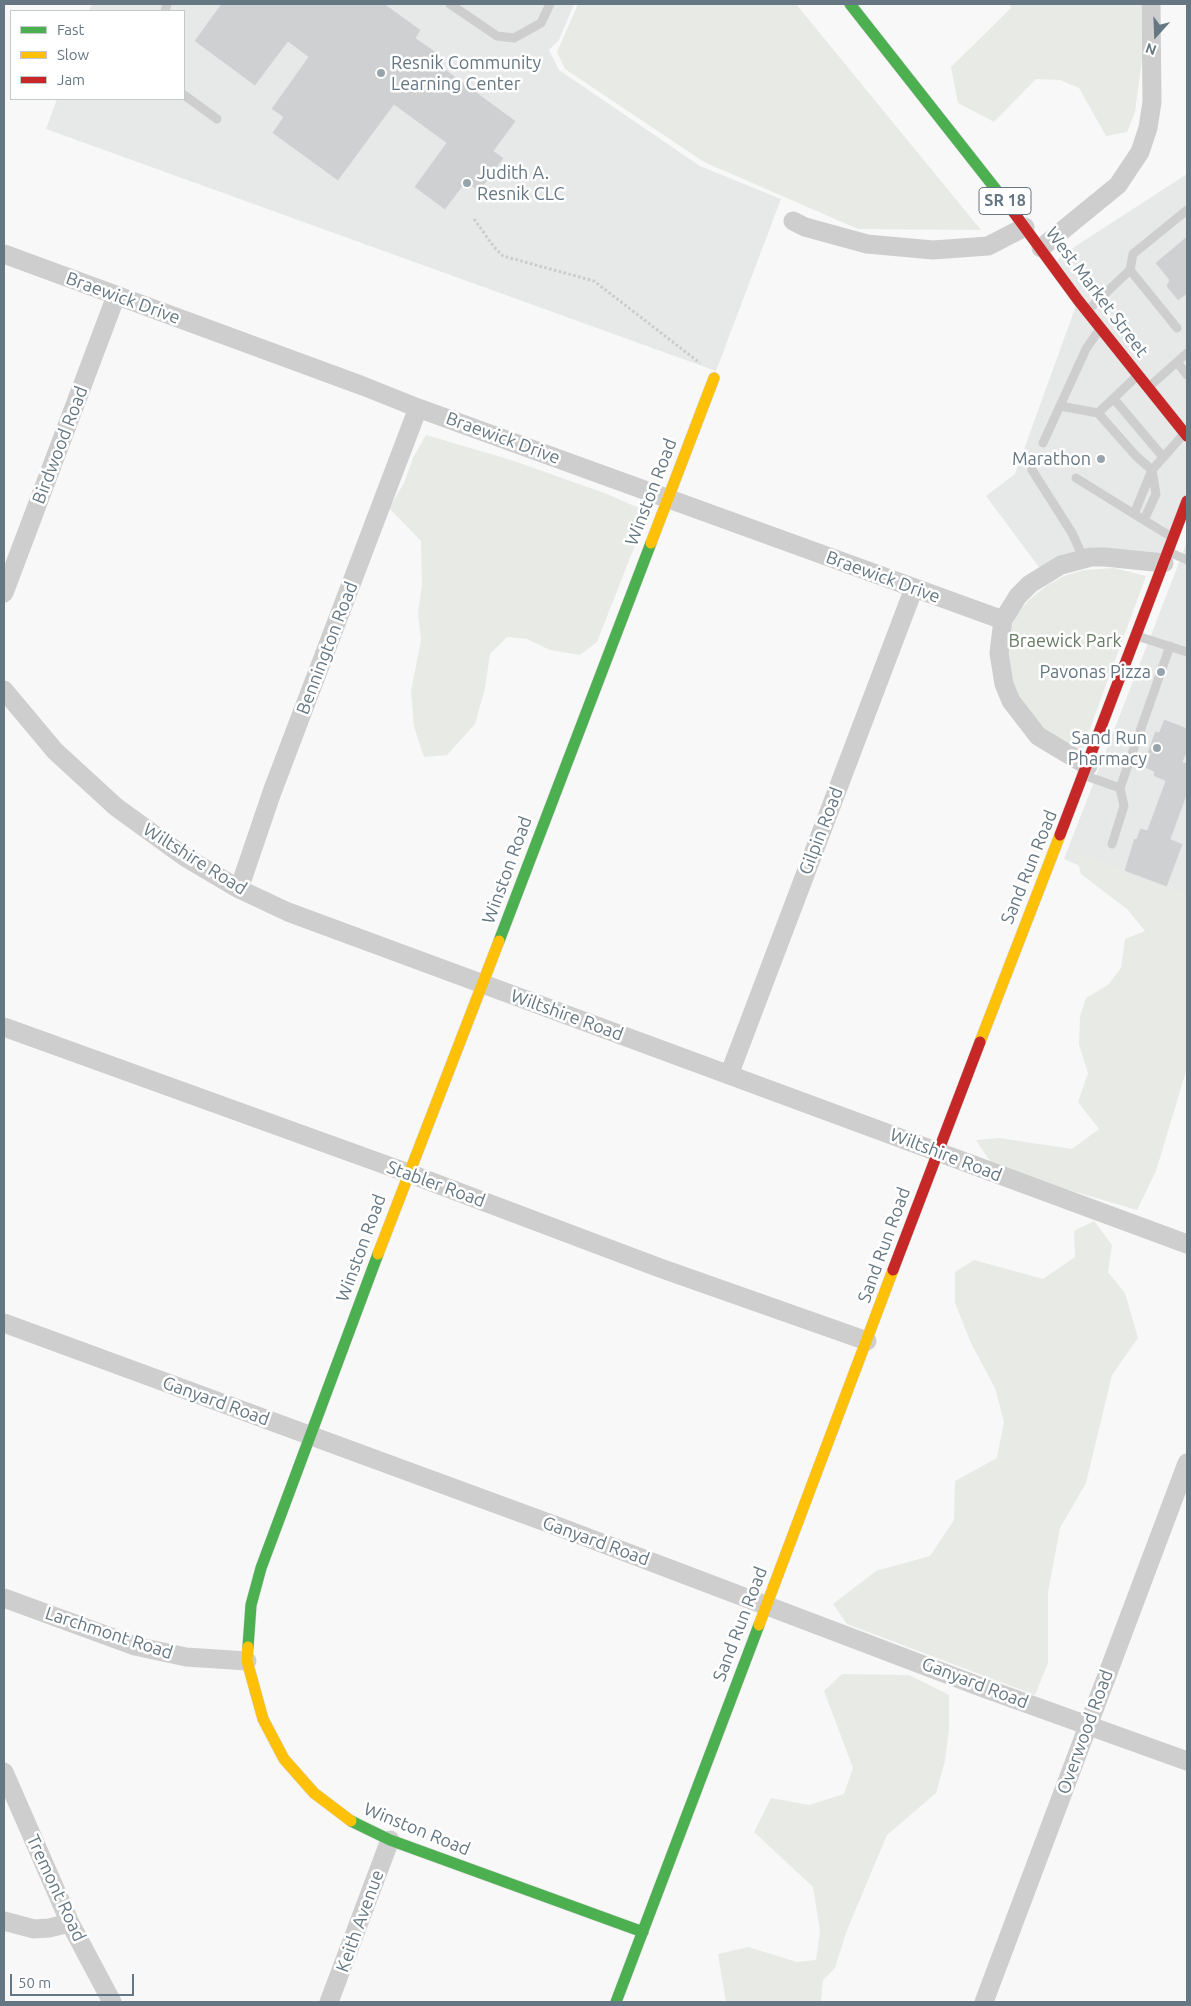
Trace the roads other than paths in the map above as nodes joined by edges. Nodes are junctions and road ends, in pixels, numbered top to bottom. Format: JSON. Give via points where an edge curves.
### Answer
{"nodes":[{"id":1,"x":450,"y":4,"type":"edge"},
{"id":2,"x":550,"y":4,"type":"edge"},
{"id":3,"x":850,"y":4,"type":"edge"},
{"id":4,"x":1151,"y":4,"type":"edge"},
{"id":5,"x":185,"y":96,"type":"edge"},
{"id":6,"x":217,"y":119,"type":"dead end"},
{"id":7,"x":1187,"y":210,"type":"edge"},
{"id":8,"x":793,"y":221,"type":"dead end"},
{"id":9,"x":1025,"y":227,"type":"junction"},
{"id":10,"x":1041,"y":248,"type":"junction"},
{"id":11,"x":4,"y":254,"type":"edge"},
{"id":12,"x":1130,"y":270,"type":"junction"},
{"id":13,"x":116,"y":296,"type":"junction"},
{"id":14,"x":1087,"y":311,"type":"junction"},
{"id":15,"x":1100,"y":327,"type":"junction"},
{"id":16,"x":1177,"y":328,"type":"dead end"},
{"id":17,"x":1187,"y":353,"type":"edge"},
{"id":18,"x":1183,"y":367,"type":"edge"},
{"id":19,"x":1138,"y":375,"type":"junction"},
{"id":20,"x":714,"y":378,"type":"road end"},
{"id":21,"x":1148,"y":388,"type":"junction"},
{"id":22,"x":1114,"y":399,"type":"junction"},
{"id":23,"x":1060,"y":406,"type":"junction"},
{"id":24,"x":418,"y":408,"type":"junction"},
{"id":25,"x":1098,"y":413,"type":"junction"},
{"id":26,"x":1186,"y":434,"type":"edge"},
{"id":27,"x":1043,"y":443,"type":"dead end"},
{"id":28,"x":1163,"y":458,"type":"junction"},
{"id":29,"x":1032,"y":470,"type":"dead end"},
{"id":30,"x":1152,"y":470,"type":"junction"},
{"id":31,"x":1076,"y":478,"type":"dead end"},
{"id":32,"x":667,"y":497,"type":"junction"},
{"id":33,"x":1187,"y":501,"type":"edge"},
{"id":34,"x":1134,"y":514,"type":"junction"},
{"id":35,"x":1144,"y":520,"type":"junction"},
{"id":36,"x":1173,"y":538,"type":"junction"},
{"id":37,"x":1166,"y":558,"type":"junction"},
{"id":38,"x":1084,"y":559,"type":"junction"},
{"id":39,"x":1187,"y":560,"type":"edge"},
{"id":40,"x":914,"y":588,"type":"junction"},
{"id":41,"x":4,"y":593,"type":"edge"},
{"id":42,"x":1003,"y":620,"type":"junction"},
{"id":43,"x":1136,"y":636,"type":"junction"},
{"id":44,"x":1170,"y":646,"type":"junction"},
{"id":45,"x":1187,"y":652,"type":"edge"},
{"id":46,"x":4,"y":690,"type":"edge"},
{"id":47,"x":1087,"y":771,"type":"junction"},
{"id":48,"x":1120,"y":788,"type":"junction"},
{"id":49,"x":1112,"y":844,"type":"dead end"},
{"id":50,"x":239,"y":889,"type":"junction"},
{"id":51,"x":482,"y":984,"type":"junction"},
{"id":52,"x":4,"y":1028,"type":"edge"},
{"id":53,"x":729,"y":1075,"type":"junction"},
{"id":54,"x":937,"y":1153,"type":"junction"},
{"id":55,"x":408,"y":1173,"type":"junction"},
{"id":56,"x":1187,"y":1244,"type":"edge"},
{"id":57,"x":4,"y":1323,"type":"edge"},
{"id":58,"x":868,"y":1341,"type":"junction"},
{"id":59,"x":310,"y":1437,"type":"junction"},
{"id":60,"x":1187,"y":1463,"type":"edge"},
{"id":61,"x":4,"y":1598,"type":"edge"},
{"id":62,"x":766,"y":1604,"type":"junction"},
{"id":63,"x":247,"y":1662,"type":"junction"},
{"id":64,"x":1088,"y":1725,"type":"junction"},
{"id":65,"x":1187,"y":1761,"type":"edge"},
{"id":66,"x":4,"y":1772,"type":"edge"},
{"id":67,"x":390,"y":1840,"type":"junction"},
{"id":68,"x":4,"y":1921,"type":"edge"},
{"id":69,"x":70,"y":1923,"type":"junction"},
{"id":70,"x":643,"y":1932,"type":"junction"},
{"id":71,"x":112,"y":2002,"type":"edge"},
{"id":72,"x":329,"y":2002,"type":"edge"},
{"id":73,"x":616,"y":2002,"type":"edge"},
{"id":74,"x":984,"y":2002,"type":"edge"}],
"edges":[{"from":1,"to":2,"type":"lane","via":[[497,36],[514,38],[541,23]]},
{"from":3,"to":9,"type":"street","name":"West Market Street","number":"SR 18"},
{"from":4,"to":10,"type":"street","via":[[1152,102],[1140,152],[1118,185]]},
{"from":5,"to":6,"type":"lane"},
{"from":7,"to":12,"type":"lane","via":[[1134,254]]},
{"from":8,"to":9,"type":"street","via":[[867,244],[933,250],[988,246]]},
{"from":9,"to":10,"type":"street","name":"West Market Street","number":"SR 18"},
{"from":10,"to":14,"type":"street","name":"West Market Street","number":"SR 18"},
{"from":11,"to":13,"type":"street","name":"Braewick Drive"},
{"from":12,"to":14,"type":"lane"},
{"from":12,"to":16,"type":"lane"},
{"from":13,"to":24,"type":"street","name":"Braewick Drive"},
{"from":13,"to":41,"type":"street","name":"Birdwood Road"},
{"from":14,"to":15,"type":"street","name":"West Market Street","number":"SR 18"},
{"from":15,"to":19,"type":"street","name":"West Market Street","number":"SR 18"},
{"from":15,"to":23,"type":"lane","via":[[1086,349]]},
{"from":17,"to":18,"type":"lane"},
{"from":18,"to":21,"type":"lane"},
{"from":19,"to":21,"type":"street","name":"West Market Street","number":"SR 18"},
{"from":19,"to":22,"type":"lane"},
{"from":20,"to":32,"type":"street","name":"Winston Road"},
{"from":21,"to":26,"type":"street","name":"West Market Street","number":"SR 18"},
{"from":22,"to":25,"type":"lane"},
{"from":22,"to":28,"type":"lane"},
{"from":23,"to":25,"type":"lane"},
{"from":23,"to":27,"type":"lane"},
{"from":24,"to":32,"type":"street","name":"Braewick Drive"},
{"from":24,"to":50,"type":"street","name":"Bennington Road","via":[[272,792]]},
{"from":25,"to":30,"type":"lane"},
{"from":26,"to":28,"type":"lane"},
{"from":28,"to":30,"type":"lane"},
{"from":29,"to":38,"type":"lane","via":[[1072,533]]},
{"from":30,"to":34,"type":"lane"},
{"from":30,"to":35,"type":"lane","via":[[1156,494]]},
{"from":31,"to":34,"type":"lane"},
{"from":32,"to":40,"type":"street","name":"Braewick Drive"},
{"from":32,"to":51,"type":"street","name":"Winston Road"},
{"from":33,"to":36,"type":"street","name":"Sand Run Road"},
{"from":34,"to":35,"type":"lane"},
{"from":35,"to":36,"type":"lane"},
{"from":36,"to":37,"type":"street","name":"Sand Run Road"},
{"from":37,"to":38,"type":"street"},
{"from":37,"to":39,"type":"lane"},
{"from":37,"to":43,"type":"street","name":"Sand Run Road"},
{"from":38,"to":42,"type":"street","via":[[1061,565],[1030,584]]},
{"from":40,"to":42,"type":"street","name":"Braewick Drive"},
{"from":40,"to":53,"type":"street","name":"Gilpin Road"},
{"from":42,"to":47,"type":"street","via":[[1000,662],[1010,701],[1038,736]]},
{"from":43,"to":44,"type":"lane"},
{"from":43,"to":47,"type":"street","name":"Sand Run Road"},
{"from":44,"to":45,"type":"lane"},
{"from":44,"to":48,"type":"lane"},
{"from":46,"to":50,"type":"street","name":"Wiltshire Road","via":[[55,751],[116,807],[185,857]]},
{"from":47,"to":48,"type":"lane"},
{"from":47,"to":54,"type":"street","name":"Sand Run Road"},
{"from":48,"to":49,"type":"lane","via":[[1124,806]]},
{"from":50,"to":51,"type":"street","name":"Wiltshire Road","via":[[312,922]]},
{"from":51,"to":53,"type":"street","name":"Wiltshire Road"},
{"from":51,"to":55,"type":"street","name":"Winston Road"},
{"from":52,"to":55,"type":"street","name":"Stabler Road"},
{"from":53,"to":54,"type":"street","name":"Wiltshire Road"},
{"from":54,"to":56,"type":"street","name":"Wiltshire Road"},
{"from":54,"to":58,"type":"street","name":"Sand Run Road"},
{"from":55,"to":58,"type":"street","name":"Stabler Road","via":[[660,1268]]},
{"from":55,"to":59,"type":"street","name":"Winston Road"},
{"from":57,"to":59,"type":"street","name":"Ganyard Road"},
{"from":58,"to":62,"type":"street","name":"Sand Run Road"},
{"from":59,"to":62,"type":"street","name":"Ganyard Road"},
{"from":59,"to":63,"type":"street","name":"Winston Road","via":[[254,1592]]},
{"from":60,"to":64,"type":"street","name":"Overwood Road"},
{"from":61,"to":63,"type":"street","name":"Larchmont Road","via":[[144,1648],[186,1657]]},
{"from":62,"to":64,"type":"street","name":"Ganyard Road"},
{"from":62,"to":70,"type":"street","name":"Sand Run Road"},
{"from":63,"to":67,"type":"street","name":"Winston Road","via":[[263,1719],[284,1759],[303,1782],[351,1822]]},
{"from":64,"to":65,"type":"street","name":"Ganyard Road"},
{"from":64,"to":74,"type":"street","name":"Overwood Road"},
{"from":66,"to":69,"type":"street","name":"Tremont Road"},
{"from":67,"to":70,"type":"street","name":"Winston Road"},
{"from":67,"to":72,"type":"street","name":"Keith Avenue"},
{"from":68,"to":69,"type":"street","via":[[34,1929]]},
{"from":69,"to":71,"type":"street","name":"Tremont Road"},
{"from":70,"to":73,"type":"street","name":"Sand Run Road"}]}
